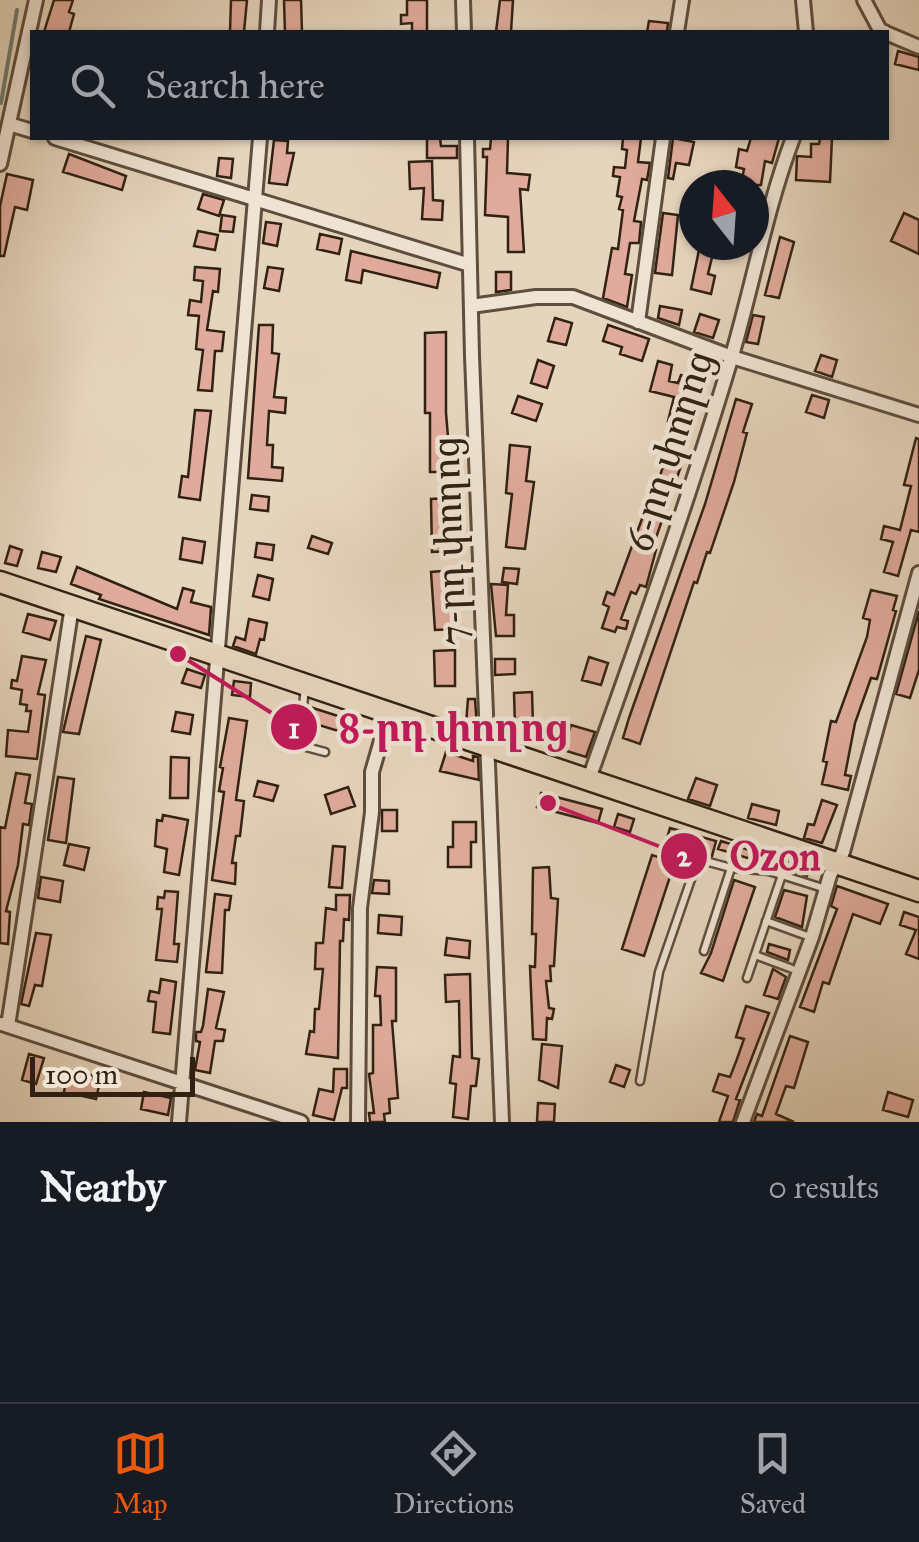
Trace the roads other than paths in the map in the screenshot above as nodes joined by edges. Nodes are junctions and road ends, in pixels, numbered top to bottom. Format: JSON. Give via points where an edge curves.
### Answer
{"nodes":[{"id":1,"x":36,"y":0,"type":"edge"},
{"id":2,"x":270,"y":0,"type":"edge"},
{"id":3,"x":463,"y":0,"type":"edge"},
{"id":4,"x":682,"y":0,"type":"edge"},
{"id":5,"x":803,"y":0,"type":"edge"},
{"id":6,"x":864,"y":0,"type":"edge"},
{"id":7,"x":267,"y":30,"type":"edge"},
{"id":8,"x":464,"y":30,"type":"edge"},
{"id":9,"x":677,"y":30,"type":"edge"},
{"id":10,"x":806,"y":30,"type":"edge"},
{"id":11,"x":880,"y":30,"type":"edge"},
{"id":12,"x":889,"y":34,"type":"edge"},
{"id":13,"x":919,"y":47,"type":"edge"},
{"id":14,"x":9,"y":124,"type":"junction"},
{"id":15,"x":30,"y":130,"type":"edge"},
{"id":16,"x":60,"y":140,"type":"edge"},
{"id":17,"x":260,"y":140,"type":"edge"},
{"id":18,"x":467,"y":140,"type":"edge"},
{"id":19,"x":663,"y":140,"type":"edge"},
{"id":20,"x":793,"y":140,"type":"edge"},
{"id":21,"x":0,"y":164,"type":"edge"},
{"id":22,"x":256,"y":202,"type":"junction"},
{"id":23,"x":470,"y":265,"type":"junction"},
{"id":24,"x":471,"y":306,"type":"junction"},
{"id":25,"x":638,"y":322,"type":"junction"},
{"id":26,"x":732,"y":357,"type":"junction"},
{"id":27,"x":919,"y":416,"type":"edge"},
{"id":28,"x":919,"y":573,"type":"edge"},
{"id":29,"x":0,"y":582,"type":"edge"},
{"id":30,"x":72,"y":606,"type":"junction"},
{"id":31,"x":216,"y":655,"type":"junction"},
{"id":32,"x":305,"y":685,"type":"junction"},
{"id":33,"x":389,"y":714,"type":"junction"},
{"id":34,"x":488,"y":747,"type":"junction"},
{"id":35,"x":325,"y":752,"type":"dead end"},
{"id":36,"x":589,"y":780,"type":"junction"},
{"id":37,"x":838,"y":864,"type":"junction"},
{"id":38,"x":730,"y":868,"type":"junction"},
{"id":39,"x":782,"y":875,"type":"junction"},
{"id":40,"x":826,"y":888,"type":"junction"},
{"id":41,"x":919,"y":891,"type":"edge"},
{"id":42,"x":766,"y":921,"type":"junction"},
{"id":43,"x":812,"y":937,"type":"junction"},
{"id":44,"x":704,"y":951,"type":"dead end"},
{"id":45,"x":754,"y":955,"type":"junction"},
{"id":46,"x":799,"y":972,"type":"junction"},
{"id":47,"x":746,"y":978,"type":"dead end"},
{"id":48,"x":4,"y":1025,"type":"edge"},
{"id":49,"x":640,"y":1080,"type":"dead end"},
{"id":50,"x":182,"y":1085,"type":"junction"},
{"id":51,"x":179,"y":1122,"type":"edge"},
{"id":52,"x":300,"y":1122,"type":"edge"},
{"id":53,"x":358,"y":1122,"type":"edge"},
{"id":54,"x":502,"y":1122,"type":"edge"},
{"id":55,"x":744,"y":1122,"type":"edge"}],
"edges":[{"from":1,"to":14,"type":"street"},
{"from":2,"to":7,"type":"street"},
{"from":3,"to":8,"type":"street"},
{"from":4,"to":9,"type":"street"},
{"from":5,"to":10,"type":"street"},
{"from":6,"to":11,"type":"street"},
{"from":12,"to":13,"type":"street"},
{"from":14,"to":15,"type":"street"},
{"from":14,"to":21,"type":"street"},
{"from":16,"to":22,"type":"street"},
{"from":17,"to":22,"type":"street"},
{"from":18,"to":23,"type":"street","name":"7-րդ փողոց"},
{"from":19,"to":25,"type":"street"},
{"from":20,"to":26,"type":"street","name":"6-րդ փողոց"},
{"from":22,"to":23,"type":"street"},
{"from":22,"to":31,"type":"street"},
{"from":23,"to":24,"type":"street","name":"7-րդ փողոց"},
{"from":24,"to":25,"type":"street","via":[[573,297]]},
{"from":24,"to":34,"type":"street","name":"7-րդ փողոց"},
{"from":25,"to":26,"type":"street"},
{"from":26,"to":27,"type":"street"},
{"from":26,"to":36,"type":"street","name":"6-րդ փողոց"},
{"from":28,"to":37,"type":"street"},
{"from":29,"to":30,"type":"main road"},
{"from":30,"to":31,"type":"main road"},
{"from":30,"to":48,"type":"street"},
{"from":31,"to":32,"type":"main road"},
{"from":31,"to":50,"type":"street"},
{"from":32,"to":33,"type":"main road"},
{"from":32,"to":35,"type":"lane","via":[[300,738]]},
{"from":33,"to":34,"type":"main road"},
{"from":33,"to":53,"type":"street","via":[[372,772],[360,908]]},
{"from":34,"to":36,"type":"main road"},
{"from":34,"to":54,"type":"street","name":"7-րդ փողոց"},
{"from":36,"to":37,"type":"main road"},
{"from":37,"to":40,"type":"street"},
{"from":37,"to":41,"type":"main road"},
{"from":38,"to":39,"type":"lane"},
{"from":38,"to":44,"type":"lane"},
{"from":38,"to":49,"type":"lane","via":[[698,859],[659,972]]},
{"from":39,"to":40,"type":"lane"},
{"from":39,"to":42,"type":"lane"},
{"from":40,"to":43,"type":"street"},
{"from":42,"to":43,"type":"lane"},
{"from":42,"to":45,"type":"lane"},
{"from":43,"to":46,"type":"street"},
{"from":45,"to":46,"type":"lane"},
{"from":45,"to":47,"type":"lane"},
{"from":46,"to":55,"type":"street"},
{"from":48,"to":50,"type":"street"},
{"from":50,"to":51,"type":"street"},
{"from":50,"to":52,"type":"street"}]}
